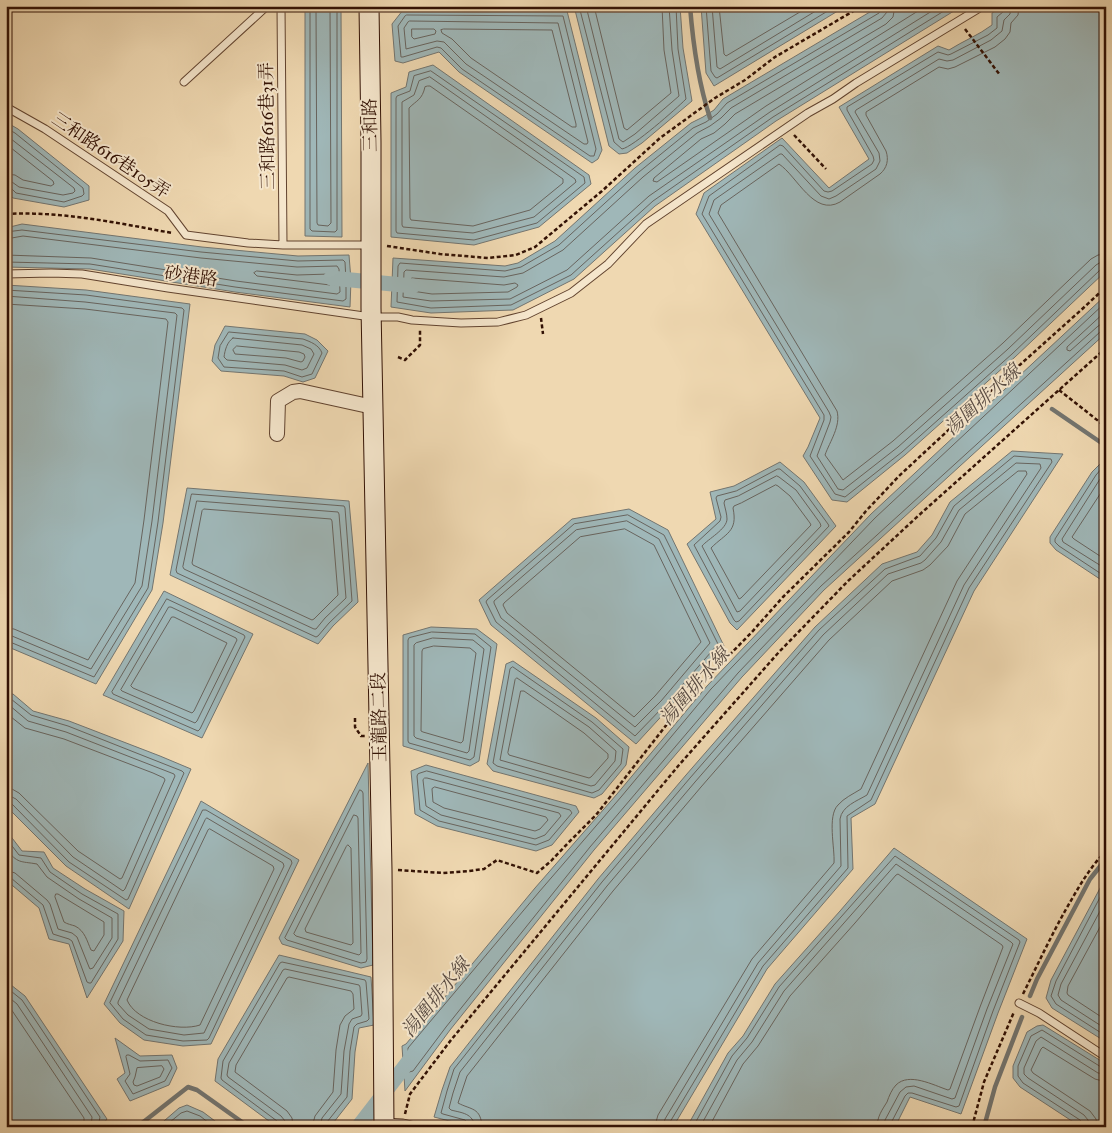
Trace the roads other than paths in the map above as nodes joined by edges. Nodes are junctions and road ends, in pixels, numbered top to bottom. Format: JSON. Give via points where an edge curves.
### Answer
{"nodes":[{"id":1,"x":267,"y":6,"type":"edge"},
{"id":2,"x":281,"y":6,"type":"edge"},
{"id":3,"x":369,"y":6,"type":"edge"},
{"id":4,"x":983,"y":6,"type":"edge"},
{"id":5,"x":184,"y":82,"type":"dead end"},
{"id":6,"x":6,"y":107,"type":"edge"},
{"id":7,"x":283,"y":245,"type":"junction"},
{"id":8,"x":370,"y":245,"type":"junction"},
{"id":9,"x":6,"y":274,"type":"edge"},
{"id":10,"x":371,"y":312,"type":"junction"},
{"id":11,"x":373,"y":406,"type":"junction"},
{"id":12,"x":277,"y":434,"type":"dead end"},
{"id":13,"x":1019,"y":1003,"type":"road end"},
{"id":14,"x":1106,"y":1057,"type":"edge"},
{"id":15,"x":384,"y":1124,"type":"edge"},
{"id":16,"x":419,"y":1127,"type":"edge"}],
"edges":[{"from":1,"to":5,"type":"lane"},
{"from":2,"to":7,"type":"lane","name":"三和路616巷31弄"},
{"from":3,"to":8,"type":"main road","name":"三和路"},
{"from":4,"to":10,"type":"lane","name":"砂港路","via":[[786,126],[646,224],[608,264],[571,293],[526,315],[498,322],[421,320]]},
{"from":6,"to":7,"type":"lane","name":"三和路616巷105弄","via":[[46,129],[168,211],[186,235]]},
{"from":7,"to":8,"type":"lane"},
{"from":8,"to":10,"type":"main road","name":"三和路"},
{"from":9,"to":10,"type":"lane","name":"砂港路","via":[[82,274],[168,288]]},
{"from":10,"to":11,"type":"main road","name":"玉龍路二段"},
{"from":11,"to":12,"type":"street","via":[[320,394],[293,392],[278,401]]},
{"from":11,"to":15,"type":"main road","name":"玉龍路二段"},
{"from":13,"to":14,"type":"lane"},
{"from":15,"to":16,"type":"lane","via":[[403,1123]]}]}
